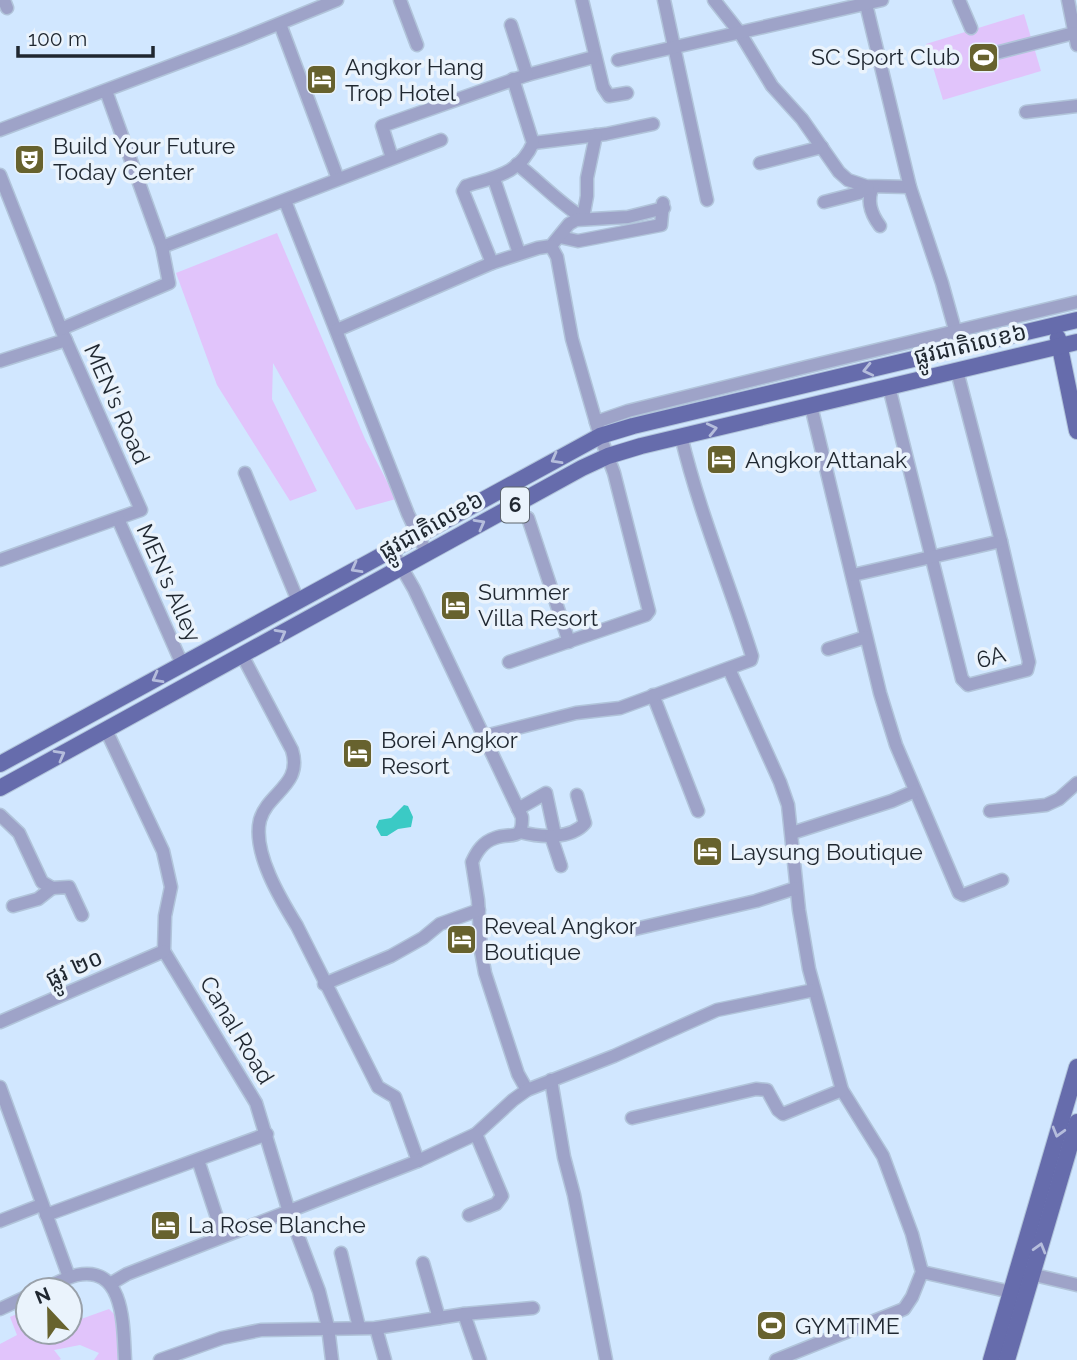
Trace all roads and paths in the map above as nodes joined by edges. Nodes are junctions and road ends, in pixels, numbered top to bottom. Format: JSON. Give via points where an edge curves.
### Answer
{"nodes":[{"id":1,"x":337,"y":0,"type":"edge"},
{"id":2,"x":400,"y":0,"type":"edge"},
{"id":3,"x":582,"y":0,"type":"edge"},
{"id":4,"x":664,"y":0,"type":"edge"},
{"id":5,"x":714,"y":0,"type":"edge"},
{"id":6,"x":882,"y":0,"type":"edge"},
{"id":7,"x":959,"y":0,"type":"edge"},
{"id":8,"x":1068,"y":0,"type":"edge"},
{"id":9,"x":865,"y":1,"type":"edge"},
{"id":10,"x":280,"y":24,"type":"junction"},
{"id":11,"x":511,"y":25,"type":"dead end"},
{"id":12,"x":971,"y":28,"type":"dead end"},
{"id":13,"x":740,"y":33,"type":"junction"},
{"id":14,"x":1076,"y":39,"type":"edge"},
{"id":15,"x":417,"y":46,"type":"dead end"},
{"id":16,"x":674,"y":48,"type":"junction"},
{"id":17,"x":988,"y":55,"type":"dead end"},
{"id":18,"x":594,"y":57,"type":"junction"},
{"id":19,"x":618,"y":60,"type":"dead end"},
{"id":20,"x":527,"y":75,"type":"junction"},
{"id":21,"x":513,"y":79,"type":"junction"},
{"id":22,"x":106,"y":92,"type":"junction"},
{"id":23,"x":627,"y":93,"type":"dead end"},
{"id":24,"x":1077,"y":106,"type":"edge"},
{"id":25,"x":1026,"y":112,"type":"dead end"},
{"id":26,"x":653,"y":124,"type":"dead end"},
{"id":27,"x":0,"y":130,"type":"edge"},
{"id":28,"x":596,"y":135,"type":"junction"},
{"id":29,"x":442,"y":140,"type":"dead end"},
{"id":30,"x":533,"y":143,"type":"junction"},
{"id":31,"x":822,"y":147,"type":"junction"},
{"id":32,"x":392,"y":158,"type":"junction"},
{"id":33,"x":760,"y":163,"type":"dead end"},
{"id":34,"x":517,"y":164,"type":"junction"},
{"id":35,"x":0,"y":175,"type":"edge"},
{"id":36,"x":338,"y":179,"type":"junction"},
{"id":37,"x":495,"y":179,"type":"junction"},
{"id":38,"x":871,"y":187,"type":"junction"},
{"id":39,"x":910,"y":187,"type":"junction"},
{"id":40,"x":708,"y":200,"type":"dead end"},
{"id":41,"x":285,"y":201,"type":"junction"},
{"id":42,"x":824,"y":202,"type":"dead end"},
{"id":43,"x":583,"y":218,"type":"junction"},
{"id":44,"x":880,"y":226,"type":"dead end"},
{"id":45,"x":555,"y":242,"type":"junction"},
{"id":46,"x":162,"y":247,"type":"junction"},
{"id":47,"x":519,"y":253,"type":"junction"},
{"id":48,"x":492,"y":262,"type":"junction"},
{"id":49,"x":1077,"y":302,"type":"edge"},
{"id":50,"x":1066,"y":323,"type":"edge"},
{"id":51,"x":337,"y":330,"type":"junction"},
{"id":52,"x":955,"y":331,"type":"junction"},
{"id":53,"x":64,"y":334,"type":"junction"},
{"id":54,"x":960,"y":348,"type":"junction"},
{"id":55,"x":1072,"y":348,"type":"edge"},
{"id":56,"x":0,"y":361,"type":"edge"},
{"id":57,"x":957,"y":371,"type":"junction"},
{"id":58,"x":889,"y":387,"type":"junction"},
{"id":59,"x":810,"y":406,"type":"junction"},
{"id":60,"x":598,"y":429,"type":"junction"},
{"id":61,"x":1077,"y":431,"type":"edge"},
{"id":62,"x":681,"y":436,"type":"junction"},
{"id":63,"x":608,"y":456,"type":"junction"},
{"id":64,"x":244,"y":473,"type":"dead end"},
{"id":65,"x":528,"y":518,"type":"dead end"},
{"id":66,"x":118,"y":520,"type":"junction"},
{"id":67,"x":417,"y":535,"type":"junction"},
{"id":68,"x":1001,"y":541,"type":"junction"},
{"id":69,"x":391,"y":549,"type":"junction"},
{"id":70,"x":427,"y":554,"type":"junction"},
{"id":71,"x":931,"y":556,"type":"junction"},
{"id":72,"x":0,"y":560,"type":"edge"},
{"id":73,"x":402,"y":567,"type":"junction"},
{"id":74,"x":853,"y":575,"type":"junction"},
{"id":75,"x":298,"y":601,"type":"junction"},
{"id":76,"x":866,"y":637,"type":"junction"},
{"id":77,"x":569,"y":642,"type":"junction"},
{"id":78,"x":828,"y":649,"type":"dead end"},
{"id":79,"x":242,"y":655,"type":"junction"},
{"id":80,"x":509,"y":662,"type":"dead end"},
{"id":81,"x":182,"y":664,"type":"junction"},
{"id":82,"x":729,"y":670,"type":"junction"},
{"id":83,"x":653,"y":695,"type":"junction"},
{"id":84,"x":106,"y":730,"type":"junction"},
{"id":85,"x":485,"y":736,"type":"junction"},
{"id":86,"x":0,"y":764,"type":"edge"},
{"id":87,"x":1077,"y":783,"type":"edge"},
{"id":88,"x":0,"y":788,"type":"edge"},
{"id":89,"x":915,"y":790,"type":"junction"},
{"id":90,"x":577,"y":795,"type":"dead end"},
{"id":91,"x":518,"y":809,"type":"junction"},
{"id":92,"x":698,"y":811,"type":"dead end"},
{"id":93,"x":990,"y":811,"type":"dead end"},
{"id":94,"x":0,"y":814,"type":"edge"},
{"id":95,"x":520,"y":832,"type":"junction"},
{"id":96,"x":792,"y":833,"type":"junction"},
{"id":97,"x":553,"y":835,"type":"junction"},
{"id":98,"x":561,"y":866,"type":"dead end"},
{"id":99,"x":1002,"y":880,"type":"dead end"},
{"id":100,"x":52,"y":888,"type":"junction"},
{"id":101,"x":796,"y":888,"type":"junction"},
{"id":102,"x":13,"y":905,"type":"dead end"},
{"id":103,"x":479,"y":910,"type":"junction"},
{"id":104,"x":82,"y":915,"type":"dead end"},
{"id":105,"x":635,"y":929,"type":"dead end"},
{"id":106,"x":164,"y":951,"type":"junction"},
{"id":107,"x":324,"y":984,"type":"junction"},
{"id":108,"x":814,"y":990,"type":"junction"},
{"id":109,"x":0,"y":1022,"type":"edge"},
{"id":110,"x":1077,"y":1067,"type":"edge"},
{"id":111,"x":551,"y":1080,"type":"junction"},
{"id":112,"x":0,"y":1087,"type":"edge"},
{"id":113,"x":527,"y":1090,"type":"junction"},
{"id":114,"x":842,"y":1090,"type":"junction"},
{"id":115,"x":632,"y":1118,"type":"dead end"},
{"id":116,"x":1077,"y":1122,"type":"edge"},
{"id":117,"x":267,"y":1134,"type":"junction"},
{"id":118,"x":476,"y":1134,"type":"junction"},
{"id":119,"x":198,"y":1160,"type":"junction"},
{"id":120,"x":418,"y":1161,"type":"junction"},
{"id":121,"x":43,"y":1210,"type":"junction"},
{"id":122,"x":289,"y":1212,"type":"junction"},
{"id":123,"x":469,"y":1215,"type":"dead end"},
{"id":124,"x":0,"y":1221,"type":"edge"},
{"id":125,"x":223,"y":1236,"type":"junction"},
{"id":126,"x":341,"y":1253,"type":"dead end"},
{"id":127,"x":423,"y":1263,"type":"dead end"},
{"id":128,"x":922,"y":1272,"type":"junction"},
{"id":129,"x":1025,"y":1273,"type":"junction"},
{"id":130,"x":69,"y":1276,"type":"edge"},
{"id":131,"x":80,"y":1276,"type":"edge"},
{"id":132,"x":110,"y":1284,"type":"junction"},
{"id":133,"x":1077,"y":1285,"type":"edge"},
{"id":134,"x":1012,"y":1292,"type":"junction"},
{"id":135,"x":533,"y":1308,"type":"dead end"},
{"id":136,"x":464,"y":1314,"type":"junction"},
{"id":137,"x":439,"y":1318,"type":"junction"},
{"id":138,"x":359,"y":1326,"type":"junction"},
{"id":139,"x":328,"y":1327,"type":"junction"},
{"id":140,"x":376,"y":1328,"type":"junction"},
{"id":141,"x":125,"y":1360,"type":"edge"},
{"id":142,"x":160,"y":1360,"type":"edge"},
{"id":143,"x":332,"y":1360,"type":"edge"},
{"id":144,"x":385,"y":1360,"type":"edge"},
{"id":145,"x":481,"y":1360,"type":"edge"},
{"id":146,"x":606,"y":1360,"type":"edge"},
{"id":147,"x":776,"y":1360,"type":"edge"},
{"id":148,"x":991,"y":1360,"type":"edge"},
{"id":149,"x":1007,"y":1360,"type":"edge"}],
"edges":[{"from":1,"to":10,"type":"street"},
{"from":2,"to":15,"type":"street"},
{"from":3,"to":18,"type":"street"},
{"from":4,"to":16,"type":"street"},
{"from":5,"to":13,"type":"street"},
{"from":6,"to":9,"type":"street"},
{"from":7,"to":12,"type":"street"},
{"from":8,"to":14,"type":"street"},
{"from":9,"to":13,"type":"street"},
{"from":9,"to":39,"type":"street"},
{"from":10,"to":22,"type":"street"},
{"from":10,"to":36,"type":"street"},
{"from":11,"to":20,"type":"street"},
{"from":13,"to":16,"type":"street"},
{"from":13,"to":31,"type":"street","via":[[772,86]]},
{"from":14,"to":17,"type":"street"},
{"from":16,"to":19,"type":"street"},
{"from":16,"to":40,"type":"street"},
{"from":18,"to":20,"type":"street"},
{"from":18,"to":23,"type":"street","via":[[605,93]]},
{"from":20,"to":21,"type":"street"},
{"from":21,"to":30,"type":"street"},
{"from":21,"to":32,"type":"street","via":[[382,126]]},
{"from":22,"to":27,"type":"street"},
{"from":22,"to":46,"type":"street"},
{"from":24,"to":25,"type":"street"},
{"from":26,"to":28,"type":"street"},
{"from":28,"to":30,"type":"street"},
{"from":28,"to":43,"type":"street"},
{"from":29,"to":32,"type":"street"},
{"from":30,"to":34,"type":"street"},
{"from":31,"to":33,"type":"street"},
{"from":31,"to":38,"type":"street","via":[[844,177]]},
{"from":32,"to":36,"type":"street"},
{"from":34,"to":37,"type":"street"},
{"from":34,"to":43,"type":"street"},
{"from":35,"to":53,"type":"street","name":"MEN's Road"},
{"from":36,"to":41,"type":"street"},
{"from":37,"to":47,"type":"street"},
{"from":37,"to":48,"type":"street","via":[[466,186],[463,191]]},
{"from":38,"to":39,"type":"street"},
{"from":38,"to":42,"type":"street"},
{"from":38,"to":44,"type":"street","via":[[869,201]]},
{"from":39,"to":52,"type":"street"},
{"from":41,"to":46,"type":"street"},
{"from":41,"to":51,"type":"street"},
{"from":43,"to":45,"type":"street","via":[[569,224]]},
{"from":43,"to":45,"type":"street","via":[[628,217],[663,204],[661,225],[578,242]]},
{"from":45,"to":47,"type":"street"},
{"from":45,"to":60,"type":"street","via":[[572,339]]},
{"from":46,"to":53,"type":"street","via":[[168,284]]},
{"from":47,"to":48,"type":"street"},
{"from":48,"to":51,"type":"street"},
{"from":49,"to":52,"type":"street"},
{"from":50,"to":54,"type":"main road","name":"ផ្លូវជាតិលេខ៦","number":"6"},
{"from":50,"to":55,"type":"main road"},
{"from":51,"to":67,"type":"street"},
{"from":52,"to":54,"type":"street"},
{"from":52,"to":60,"type":"street","via":[[641,408]]},
{"from":53,"to":56,"type":"street"},
{"from":53,"to":66,"type":"street","name":"MEN's Road","via":[[141,510]]},
{"from":54,"to":60,"type":"main road","name":"ផ្លូវជាតិលេខ៦","number":"6","one_way":true,"via":[[633,426]]},
{"from":55,"to":57,"type":"main road","name":"ផ្លូវជាតិលេខ៦","number":"6"},
{"from":55,"to":61,"type":"main road"},
{"from":57,"to":58,"type":"main road","name":"ផ្លូវជាតិលេខ៦","number":"6"},
{"from":57,"to":68,"type":"street","name":"6A"},
{"from":58,"to":59,"type":"main road","name":"ផ្លូវជាតិលេខ៦","number":"6"},
{"from":58,"to":71,"type":"street","name":"6A"},
{"from":62,"to":59,"type":"main road","name":"ផ្លូវជាតិលេខ៦","number":"6","one_way":true},
{"from":59,"to":74,"type":"street"},
{"from":60,"to":63,"type":"street"},
{"from":60,"to":67,"type":"main road","name":"ផ្លូវជាតិលេខ៦","number":"6","one_way":true},
{"from":62,"to":63,"type":"main road","name":"ផ្លូវជាតិលេខ៦","number":"6"},
{"from":62,"to":82,"type":"street","via":[[691,480],[752,656]]},
{"from":70,"to":63,"type":"main road","name":"ផ្លូវជាតិលេខ៦","number":"6","one_way":true},
{"from":63,"to":77,"type":"street","via":[[649,611]]},
{"from":64,"to":75,"type":"street"},
{"from":65,"to":77,"type":"street"},
{"from":66,"to":72,"type":"street","name":"MEN's Road"},
{"from":66,"to":81,"type":"street","name":"MEN's Alley"},
{"from":67,"to":69,"type":"main road","name":"ផ្លូវជាតិលេខ៦","number":"6"},
{"from":67,"to":70,"type":"street"},
{"from":68,"to":71,"type":"street"},
{"from":68,"to":71,"type":"street","name":"6A","via":[[1029,666],[968,685],[962,679]]},
{"from":69,"to":73,"type":"street"},
{"from":69,"to":75,"type":"main road","name":"ផ្លូវជាតិលេខ៦","number":"6","one_way":true},
{"from":70,"to":73,"type":"main road","name":"ផ្លូវជាតិលេខ៦","number":"6"},
{"from":71,"to":74,"type":"street"},
{"from":79,"to":73,"type":"main road","name":"ផ្លូវជាតិលេខ៦","number":"6","one_way":true},
{"from":73,"to":85,"type":"street"},
{"from":74,"to":76,"type":"street"},
{"from":75,"to":81,"type":"main road","name":"ផ្លូវជាតិលេខ៦","number":"6"},
{"from":76,"to":78,"type":"street"},
{"from":76,"to":89,"type":"street","via":[[896,745]]},
{"from":77,"to":80,"type":"street"},
{"from":79,"to":84,"type":"main road","name":"ផ្លូវជាតិលេខ៦","number":"6"},
{"from":79,"to":107,"type":"street","via":[[295,763],[292,777],[263,814],[259,830],[262,850]]},
{"from":81,"to":86,"type":"main road","name":"ផ្លូវជាតិលេខ៦","number":"6","one_way":true},
{"from":82,"to":83,"type":"street"},
{"from":82,"to":96,"type":"street","via":[[780,782]]},
{"from":83,"to":85,"type":"street","via":[[620,708],[576,713]]},
{"from":83,"to":92,"type":"street"},
{"from":88,"to":84,"type":"main road","name":"ផ្លូវជាតិលេខ៦","number":"6","one_way":true},
{"from":84,"to":106,"type":"street","via":[[163,851],[171,887]]},
{"from":85,"to":91,"type":"street"},
{"from":87,"to":93,"type":"street","via":[[1046,805]]},
{"from":89,"to":96,"type":"street"},
{"from":89,"to":99,"type":"street","via":[[959,893]]},
{"from":90,"to":97,"type":"street","via":[[585,823],[580,829]]},
{"from":91,"to":95,"type":"street"},
{"from":91,"to":97,"type":"street","via":[[546,793]]},
{"from":94,"to":100,"type":"street","via":[[19,833],[42,882]]},
{"from":95,"to":97,"type":"street"},
{"from":95,"to":103,"type":"street","via":[[498,837],[475,854],[472,862]]},
{"from":96,"to":101,"type":"street"},
{"from":97,"to":98,"type":"street"},
{"from":100,"to":102,"type":"street","via":[[38,899]]},
{"from":100,"to":104,"type":"street","via":[[69,887]]},
{"from":101,"to":105,"type":"street"},
{"from":101,"to":108,"type":"street"},
{"from":103,"to":107,"type":"street","via":[[440,924],[391,956]]},
{"from":103,"to":113,"type":"street","via":[[485,973]]},
{"from":106,"to":109,"type":"street","name":"ផ្លូវ ២០"},
{"from":106,"to":117,"type":"street","name":"Canal Road","via":[[257,1103]]},
{"from":107,"to":120,"type":"street","via":[[378,1087],[395,1097]]},
{"from":108,"to":111,"type":"street","via":[[717,1010]]},
{"from":108,"to":114,"type":"street"},
{"from":110,"to":129,"type":"main road","one_way":true},
{"from":111,"to":113,"type":"street"},
{"from":111,"to":146,"type":"street"},
{"from":112,"to":121,"type":"street"},
{"from":113,"to":118,"type":"street"},
{"from":114,"to":115,"type":"street","via":[[783,1114],[767,1090],[756,1089]]},
{"from":114,"to":128,"type":"street","via":[[883,1156]]},
{"from":129,"to":116,"type":"main road","one_way":true},
{"from":117,"to":119,"type":"street"},
{"from":117,"to":122,"type":"street","name":"Canal Road"},
{"from":118,"to":120,"type":"street"},
{"from":118,"to":123,"type":"street","via":[[502,1196],[496,1204]]},
{"from":119,"to":121,"type":"street"},
{"from":119,"to":125,"type":"street"},
{"from":120,"to":122,"type":"street"},
{"from":121,"to":124,"type":"street"},
{"from":121,"to":130,"type":"street"},
{"from":122,"to":125,"type":"street"},
{"from":122,"to":139,"type":"street","name":"Canal Road"},
{"from":125,"to":132,"type":"street"},
{"from":126,"to":138,"type":"street"},
{"from":127,"to":137,"type":"street"},
{"from":128,"to":134,"type":"street"},
{"from":128,"to":147,"type":"street","via":[[904,1309]]},
{"from":129,"to":133,"type":"street"},
{"from":129,"to":134,"type":"main road"},
{"from":129,"to":149,"type":"main road"},
{"from":131,"to":132,"type":"street","via":[[90,1275]]},
{"from":132,"to":141,"type":"street","via":[[120,1304]]},
{"from":134,"to":148,"type":"main road"},
{"from":135,"to":136,"type":"street"},
{"from":136,"to":137,"type":"street"},
{"from":136,"to":145,"type":"street"},
{"from":137,"to":140,"type":"street"},
{"from":138,"to":139,"type":"street"},
{"from":138,"to":140,"type":"street"},
{"from":139,"to":142,"type":"street","via":[[261,1330]]},
{"from":139,"to":143,"type":"street","name":"Canal Road"},
{"from":140,"to":144,"type":"street"}]}
